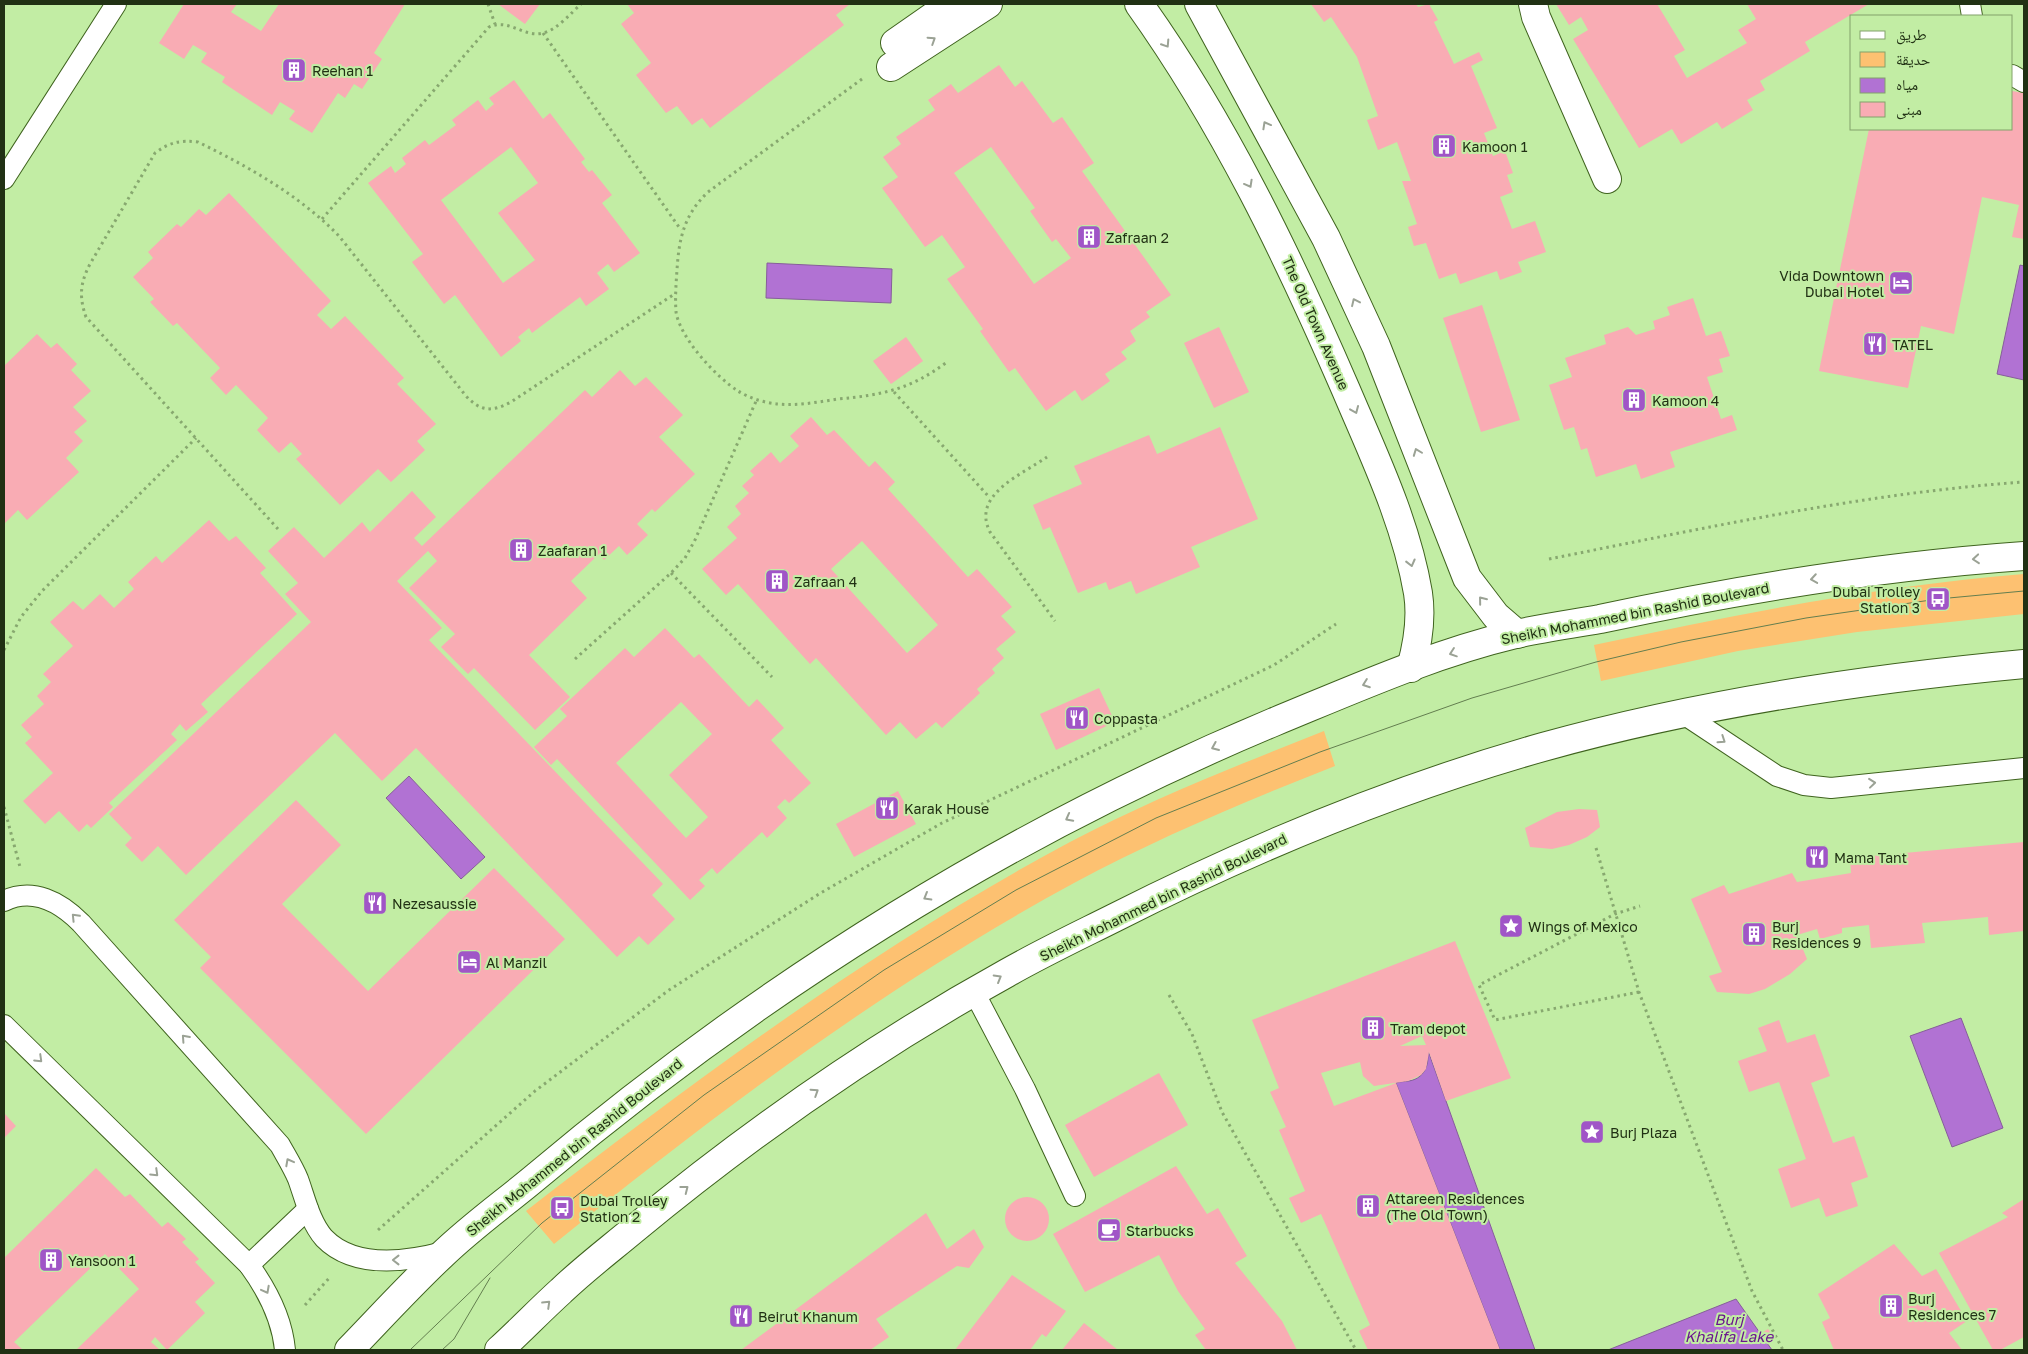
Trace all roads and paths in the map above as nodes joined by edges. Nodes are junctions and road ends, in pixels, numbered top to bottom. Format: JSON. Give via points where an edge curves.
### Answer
{"nodes":[{"id":1,"x":116,"y":4,"type":"edge"},
{"id":2,"x":488,"y":4,"type":"edge"},
{"id":3,"x":581,"y":4,"type":"edge"},
{"id":4,"x":951,"y":4,"type":"edge"},
{"id":5,"x":988,"y":4,"type":"edge"},
{"id":6,"x":1139,"y":4,"type":"edge"},
{"id":7,"x":1199,"y":4,"type":"edge"},
{"id":8,"x":1533,"y":4,"type":"edge"},
{"id":9,"x":495,"y":24,"type":"junction"},
{"id":10,"x":543,"y":33,"type":"junction"},
{"id":11,"x":2013,"y":76,"type":"edge"},
{"id":12,"x":865,"y":77,"type":"dead end"},
{"id":13,"x":2024,"y":82,"type":"edge"},
{"id":14,"x":4,"y":179,"type":"edge"},
{"id":15,"x":1608,"y":179,"type":"dead end"},
{"id":16,"x":322,"y":219,"type":"junction"},
{"id":17,"x":681,"y":230,"type":"junction"},
{"id":18,"x":676,"y":293,"type":"junction"},
{"id":19,"x":947,"y":362,"type":"dead end"},
{"id":20,"x":894,"y":392,"type":"junction"},
{"id":21,"x":757,"y":399,"type":"junction"},
{"id":22,"x":196,"y":438,"type":"junction"},
{"id":23,"x":1047,"y":457,"type":"dead end"},
{"id":24,"x":2024,"y":482,"type":"edge"},
{"id":25,"x":990,"y":498,"type":"junction"},
{"id":26,"x":278,"y":529,"type":"dead end"},
{"id":27,"x":2024,"y":556,"type":"edge"},
{"id":28,"x":1549,"y":559,"type":"dead end"},
{"id":29,"x":671,"y":573,"type":"junction"},
{"id":30,"x":1055,"y":621,"type":"dead end"},
{"id":31,"x":1336,"y":624,"type":"dead end"},
{"id":32,"x":1517,"y":634,"type":"junction"},
{"id":33,"x":4,"y":650,"type":"edge"},
{"id":34,"x":575,"y":659,"type":"dead end"},
{"id":35,"x":2024,"y":664,"type":"edge"},
{"id":36,"x":1411,"y":668,"type":"junction"},
{"id":37,"x":772,"y":677,"type":"dead end"},
{"id":38,"x":1682,"y":712,"type":"junction"},
{"id":39,"x":2024,"y":768,"type":"edge"},
{"id":40,"x":4,"y":807,"type":"edge"},
{"id":41,"x":1596,"y":848,"type":"dead end"},
{"id":42,"x":31,"y":895,"type":"junction"},
{"id":43,"x":4,"y":900,"type":"edge"},
{"id":44,"x":1640,"y":906,"type":"dead end"},
{"id":45,"x":1615,"y":914,"type":"junction"},
{"id":46,"x":974,"y":992,"type":"junction"},
{"id":47,"x":1639,"y":992,"type":"junction"},
{"id":48,"x":1169,"y":995,"type":"dead end"},
{"id":49,"x":4,"y":1025,"type":"edge"},
{"id":50,"x":450,"y":1164,"type":"dead end"},
{"id":51,"x":1075,"y":1196,"type":"dead end"},
{"id":52,"x":308,"y":1209,"type":"junction"},
{"id":53,"x":444,"y":1252,"type":"junction"},
{"id":54,"x":249,"y":1265,"type":"junction"},
{"id":55,"x":520,"y":1338,"type":"edge"},
{"id":56,"x":285,"y":1350,"type":"edge"},
{"id":57,"x":349,"y":1350,"type":"edge"},
{"id":58,"x":499,"y":1350,"type":"edge"},
{"id":59,"x":1356,"y":1350,"type":"edge"},
{"id":60,"x":1784,"y":1350,"type":"edge"}],
"edges":[{"from":1,"to":14,"type":"lane"},
{"from":2,"to":9,"type":"path"},
{"from":3,"to":10,"type":"path"},
{"from":4,"to":5,"type":"main road","one_way":true,"via":[[886,59]]},
{"from":6,"to":36,"type":"main road","name":"The Old Town Avenue","one_way":true,"via":[[1221,132],[1282,248],[1376,459],[1400,526],[1418,594],[1419,641]]},
{"from":32,"to":7,"type":"main road","one_way":true,"via":[[1496,616],[1467,578],[1376,346],[1330,247]]},
{"from":8,"to":15,"type":"main road"},
{"from":9,"to":10,"type":"path"},
{"from":9,"to":16,"type":"path","via":[[485,31]]},
{"from":10,"to":17,"type":"path"},
{"from":11,"to":13,"type":"lane"},
{"from":12,"to":17,"type":"path","via":[[708,192],[696,203]]},
{"from":16,"to":18,"type":"path","via":[[466,396],[475,405],[487,409],[500,408],[511,402]]},
{"from":16,"to":22,"type":"path","via":[[260,176],[198,142],[182,140],[168,144],[156,153],[90,264],[80,291],[86,317]]},
{"from":17,"to":18,"type":"path"},
{"from":18,"to":21,"type":"path","via":[[676,313],[693,346],[739,392]]},
{"from":19,"to":20,"type":"path","via":[[931,374]]},
{"from":20,"to":21,"type":"path","via":[[797,404]]},
{"from":20,"to":25,"type":"path"},
{"from":21,"to":29,"type":"path","via":[[696,540]]},
{"from":22,"to":26,"type":"path"},
{"from":22,"to":33,"type":"path","via":[[42,591],[21,617]]},
{"from":23,"to":25,"type":"path"},
{"from":24,"to":28,"type":"path","via":[[1806,509]]},
{"from":25,"to":30,"type":"path","via":[[984,515],[990,532]]},
{"from":27,"to":32,"type":"main road","name":"Sheikh Mohammed bin Rashid Boulevard","one_way":true,"via":[[1868,571],[1750,589]]},
{"from":29,"to":34,"type":"path"},
{"from":29,"to":37,"type":"path"},
{"from":31,"to":50,"type":"path","via":[[1274,665],[942,823],[819,894],[669,990],[535,1091]]},
{"from":32,"to":36,"type":"main road","name":"Sheikh Mohammed bin Rashid Boulevard","one_way":true},
{"from":35,"to":38,"type":"main road","name":"Sheikh Mohammed bin Rashid Boulevard","via":[[1916,674],[1801,690]]},
{"from":36,"to":53,"type":"main road","name":"Sheikh Mohammed bin Rashid Boulevard","one_way":true,"via":[[1350,690],[1103,800],[896,915],[796,979],[691,1054],[604,1119]]},
{"from":38,"to":39,"type":"lane","one_way":true,"via":[[1777,776],[1804,785],[1831,788]]},
{"from":46,"to":38,"type":"main road","name":"Sheikh Mohammed bin Rashid Boulevard","one_way":true,"via":[[1130,910],[1299,831],[1475,767]]},
{"from":40,"to":42,"type":"path"},
{"from":41,"to":45,"type":"path"},
{"from":42,"to":43,"type":"lane"},
{"from":52,"to":42,"type":"lane","one_way":true,"via":[[280,1145],[68,909],[50,899]]},
{"from":44,"to":45,"type":"path"},
{"from":45,"to":47,"type":"path"},
{"from":45,"to":47,"type":"path","via":[[1479,985],[1495,1020]]},
{"from":46,"to":51,"type":"lane","via":[[1025,1089]]},
{"from":55,"to":46,"type":"main road","name":"Sheikh Mohammed bin Rashid Boulevard","one_way":true,"via":[[562,1290],[733,1151],[810,1095]]},
{"from":47,"to":60,"type":"path","via":[[1752,1291]]},
{"from":48,"to":59,"type":"path","via":[[1192,1034],[1222,1112]]},
{"from":49,"to":54,"type":"lane","one_way":true},
{"from":53,"to":52,"type":"lane","one_way":true,"via":[[414,1260],[350,1256],[324,1238]]},
{"from":52,"to":54,"type":"lane"},
{"from":53,"to":57,"type":"main road","name":"Sheikh Mohammed bin Rashid Boulevard"},
{"from":54,"to":56,"type":"lane","one_way":true,"via":[[266,1288],[277,1315]]},
{"from":55,"to":58,"type":"main road","name":"Sheikh Mohammed bin Rashid Boulevard"}]}
